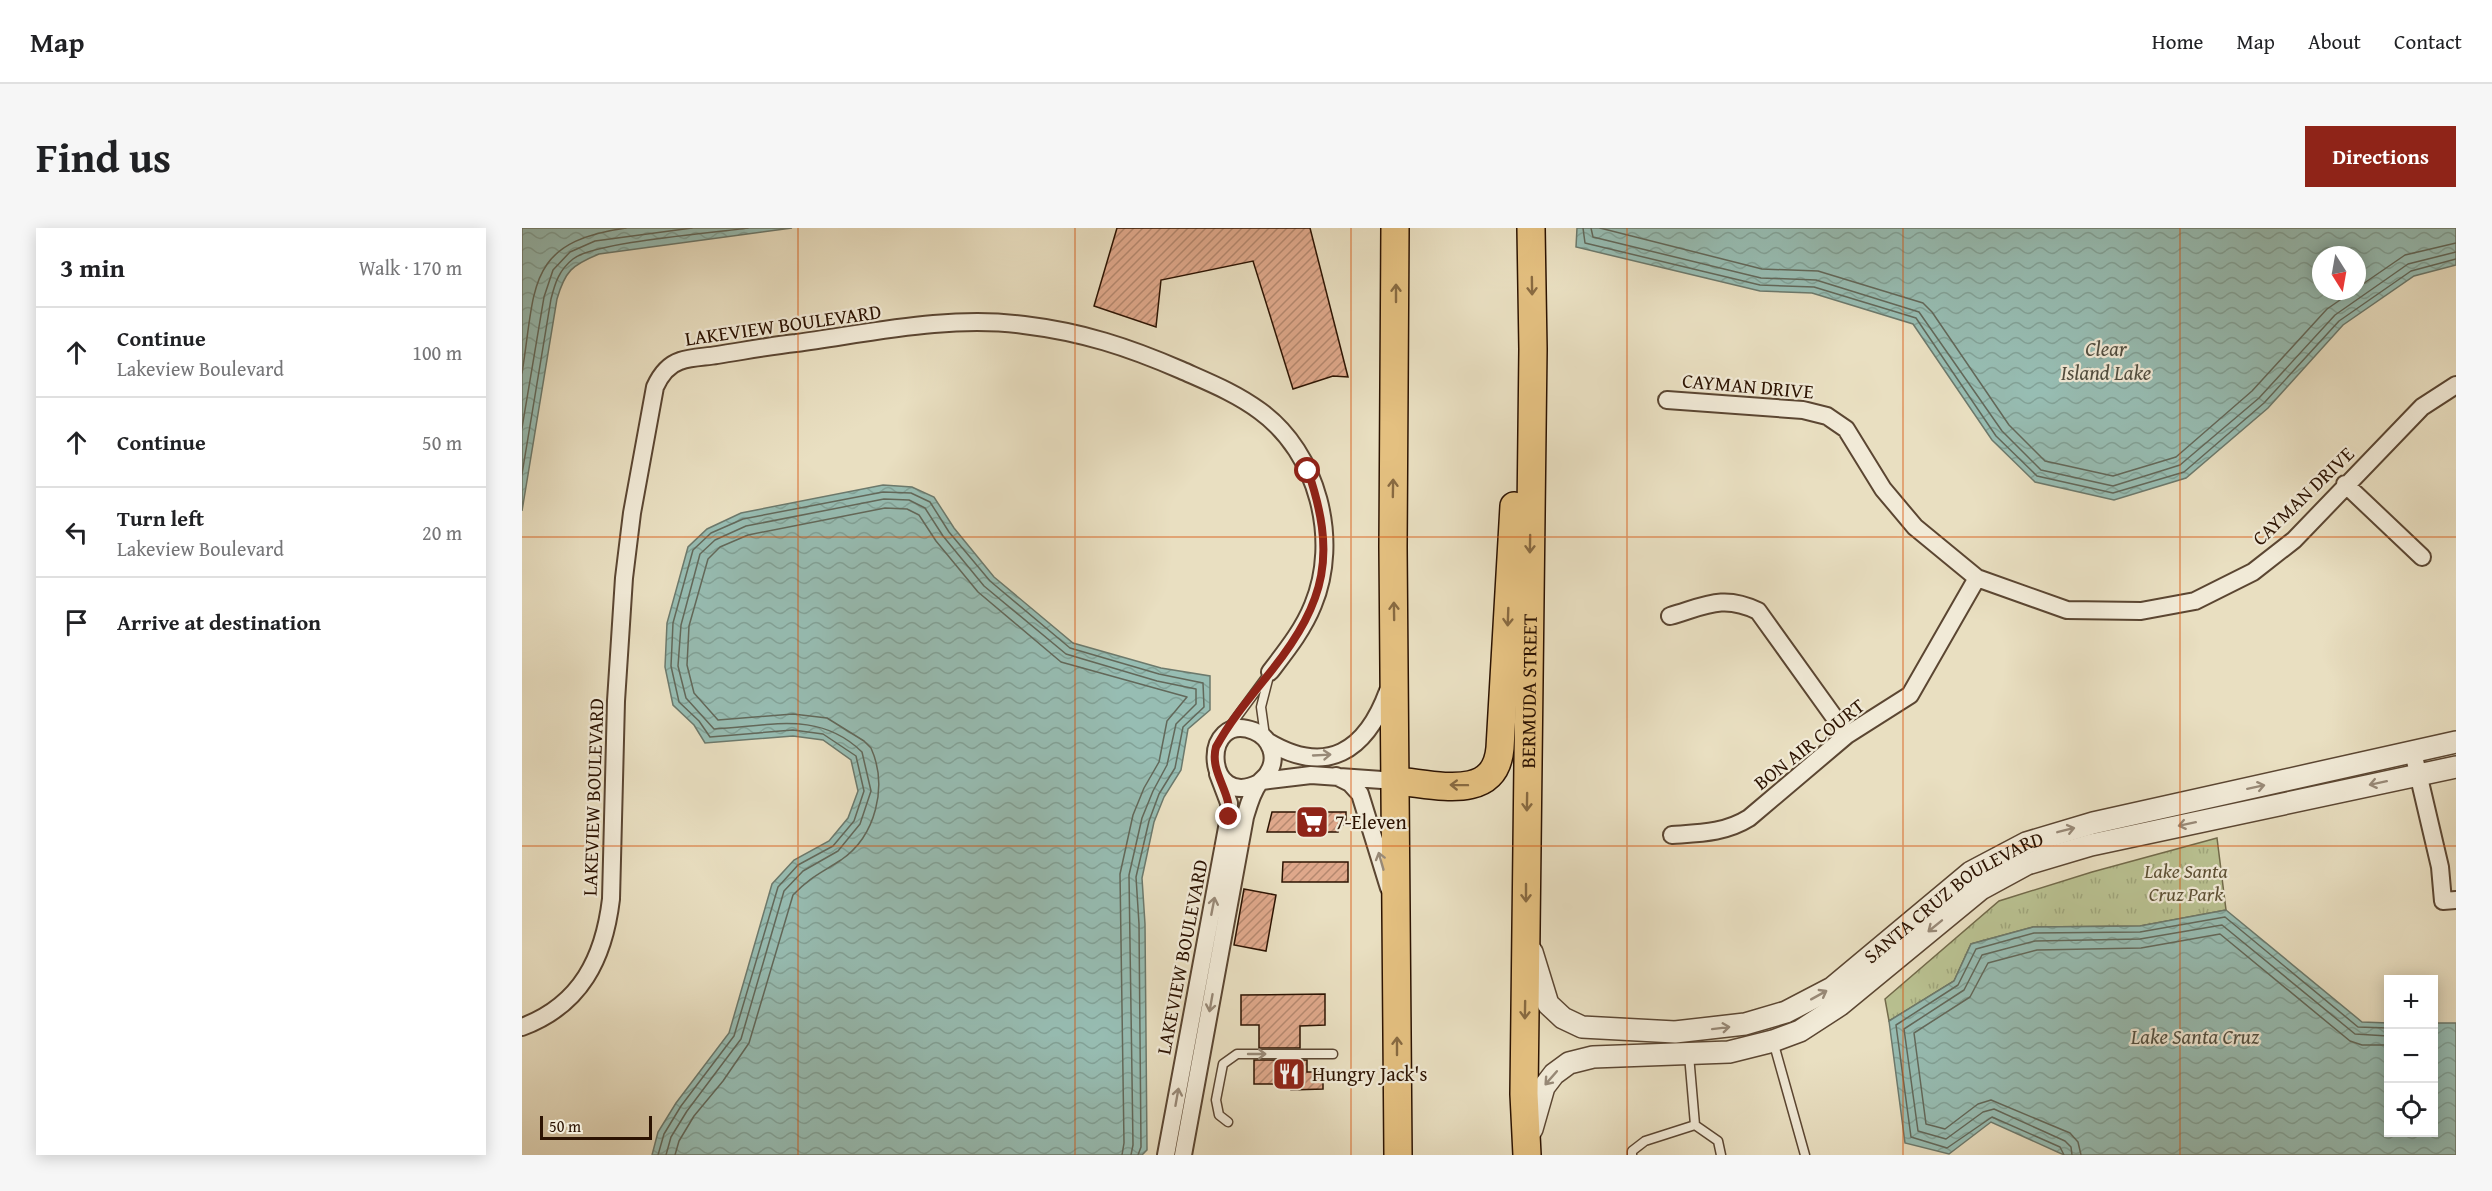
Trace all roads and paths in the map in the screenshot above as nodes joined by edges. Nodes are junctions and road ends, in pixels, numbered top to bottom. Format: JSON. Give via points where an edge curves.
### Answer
{"nodes":[{"id":1,"x":1395,"y":228,"type":"edge"},
{"id":2,"x":1531,"y":228,"type":"edge"},
{"id":3,"x":1533,"y":350,"type":"junction"},
{"id":4,"x":2456,"y":385,"type":"edge"},
{"id":5,"x":1667,"y":400,"type":"dead end"},
{"id":6,"x":2346,"y":484,"type":"junction"},
{"id":7,"x":2422,"y":557,"type":"dead end"},
{"id":8,"x":1977,"y":578,"type":"junction"},
{"id":9,"x":1670,"y":616,"type":"dead end"},
{"id":10,"x":1395,"y":670,"type":"junction"},
{"id":11,"x":1270,"y":672,"type":"junction"},
{"id":12,"x":1847,"y":735,"type":"junction"},
{"id":13,"x":1221,"y":739,"type":"junction"},
{"id":14,"x":1266,"y":739,"type":"junction"},
{"id":15,"x":2456,"y":742,"type":"edge"},
{"id":16,"x":2413,"y":752,"type":"junction"},
{"id":17,"x":1216,"y":768,"type":"junction"},
{"id":18,"x":2456,"y":768,"type":"edge"},
{"id":19,"x":2419,"y":775,"type":"junction"},
{"id":20,"x":1336,"y":776,"type":"junction"},
{"id":21,"x":1396,"y":781,"type":"junction"},
{"id":22,"x":1260,"y":782,"type":"junction"},
{"id":23,"x":1672,"y":835,"type":"dead end"},
{"id":24,"x":1224,"y":846,"type":"junction"},
{"id":25,"x":1237,"y":865,"type":"junction"},
{"id":26,"x":2456,"y":900,"type":"edge"},
{"id":27,"x":1397,"y":917,"type":"junction"},
{"id":28,"x":1526,"y":930,"type":"junction"},
{"id":29,"x":1208,"y":973,"type":"junction"},
{"id":30,"x":1766,"y":1019,"type":"junction"},
{"id":31,"x":522,"y":1027,"type":"edge"},
{"id":32,"x":1594,"y":1029,"type":"junction"},
{"id":33,"x":1773,"y":1041,"type":"junction"},
{"id":34,"x":1333,"y":1054,"type":"dead end"},
{"id":35,"x":1681,"y":1055,"type":"junction"},
{"id":36,"x":1228,"y":1122,"type":"dead end"},
{"id":37,"x":1695,"y":1125,"type":"junction"},
{"id":38,"x":1175,"y":1152,"type":"edge"},
{"id":39,"x":1527,"y":1153,"type":"edge"},
{"id":40,"x":1398,"y":1155,"type":"edge"},
{"id":41,"x":1632,"y":1155,"type":"edge"},
{"id":42,"x":1721,"y":1155,"type":"edge"},
{"id":43,"x":1805,"y":1155,"type":"edge"}],
"edges":[{"from":10,"to":1,"type":"main road","one_way":true},
{"from":2,"to":3,"type":"main road","name":"BERMUDA STREET","one_way":true},
{"from":3,"to":21,"type":"main road","one_way":true,"via":[[1512,527],[1498,761],[1489,777],[1474,785]]},
{"from":3,"to":28,"type":"main road","name":"BERMUDA STREET","one_way":true},
{"from":4,"to":6,"type":"street","name":"CAYMAN DRIVE","via":[[2421,407]]},
{"from":5,"to":8,"type":"street","name":"CAYMAN DRIVE","via":[[1803,410],[1827,416],[1846,429],[1883,489],[1915,527]]},
{"from":6,"to":7,"type":"street"},
{"from":6,"to":8,"type":"street","name":"CAYMAN DRIVE","via":[[2294,540],[2253,572],[2195,601],[2141,611],[2067,610]]},
{"from":8,"to":12,"type":"street","name":"BON AIR COURT","via":[[1910,695]]},
{"from":9,"to":12,"type":"street","via":[[1719,602],[1738,601],[1758,611]]},
{"from":14,"to":10,"type":"street","one_way":true,"via":[[1304,756],[1333,755],[1348,749],[1361,740],[1375,721]]},
{"from":10,"to":21,"type":"main road"},
{"from":11,"to":13,"type":"lane"},
{"from":11,"to":14,"type":"lane","via":[[1261,707]]},
{"from":11,"to":31,"type":"street","name":"LAKEVIEW BOULEVARD","via":[[1304,625],[1314,604],[1321,581],[1324,536],[1315,491],[1297,451],[1268,417],[1239,397],[1129,347],[1095,336],[1023,324],[958,322],[679,361],[660,375],[655,387],[632,513],[619,650],[607,932],[596,961],[562,1005]]},
{"from":12,"to":23,"type":"street","name":"BON AIR COURT","via":[[1735,827]]},
{"from":13,"to":14,"type":"street","via":[[1240,729],[1254,731]]},
{"from":13,"to":17,"type":"street","via":[[1214,753]]},
{"from":14,"to":22,"type":"street","via":[[1273,762]]},
{"from":15,"to":16,"type":"street","name":"SANTA CRUZ BOULEVARD"},
{"from":16,"to":19,"type":"street"},
{"from":30,"to":16,"type":"street","name":"SANTA CRUZ BOULEVARD","one_way":true,"via":[[1832,988],[1971,872],[2026,843],[2093,823]]},
{"from":17,"to":22,"type":"street","via":[[1232,785],[1248,787]]},
{"from":17,"to":24,"type":"street","name":"LAKEVIEW BOULEVARD","via":[[1229,806]]},
{"from":18,"to":19,"type":"street","name":"SANTA CRUZ BOULEVARD"},
{"from":19,"to":26,"type":"street","via":[[2440,867],[2443,901]]},
{"from":19,"to":33,"type":"street","name":"SANTA CRUZ BOULEVARD","one_way":true,"via":[[2091,844],[2026,864],[1981,890],[1823,1018]]},
{"from":20,"to":21,"type":"street"},
{"from":20,"to":22,"type":"street","via":[[1304,775]]},
{"from":27,"to":20,"type":"street","one_way":true,"via":[[1360,794],[1352,784]]},
{"from":21,"to":27,"type":"main road"},
{"from":22,"to":25,"type":"street","name":"LAKEVIEW BOULEVARD","via":[[1247,812]]},
{"from":24,"to":25,"type":"street"},
{"from":29,"to":24,"type":"street","name":"LAKEVIEW BOULEVARD","one_way":true},
{"from":25,"to":29,"type":"street","name":"LAKEVIEW BOULEVARD"},
{"from":40,"to":27,"type":"main road","one_way":true},
{"from":28,"to":32,"type":"street","name":"SANTA CRUZ BOULEVARD","via":[[1548,1004],[1570,1022]]},
{"from":28,"to":39,"type":"main road","name":"BERMUDA STREET","one_way":true},
{"from":29,"to":38,"type":"street","name":"LAKEVIEW BOULEVARD"},
{"from":32,"to":30,"type":"street","name":"SANTA CRUZ BOULEVARD","one_way":true,"via":[[1693,1031]]},
{"from":30,"to":33,"type":"street"},
{"from":32,"to":35,"type":"street","via":[[1578,1038],[1579,1047],[1644,1048]]},
{"from":33,"to":35,"type":"street","name":"SANTA CRUZ BOULEVARD","via":[[1738,1050]]},
{"from":33,"to":43,"type":"lane"},
{"from":36,"to":34,"type":"lane","one_way":true,"via":[[1216,1108],[1223,1064],[1228,1058],[1243,1054]]},
{"from":35,"to":37,"type":"lane"},
{"from":35,"to":39,"type":"street","name":"SANTA CRUZ BOULEVARD","one_way":true,"via":[[1593,1057],[1565,1065],[1541,1093]]},
{"from":37,"to":41,"type":"lane","via":[[1646,1141]]},
{"from":37,"to":42,"type":"lane","via":[[1718,1141]]}]}
